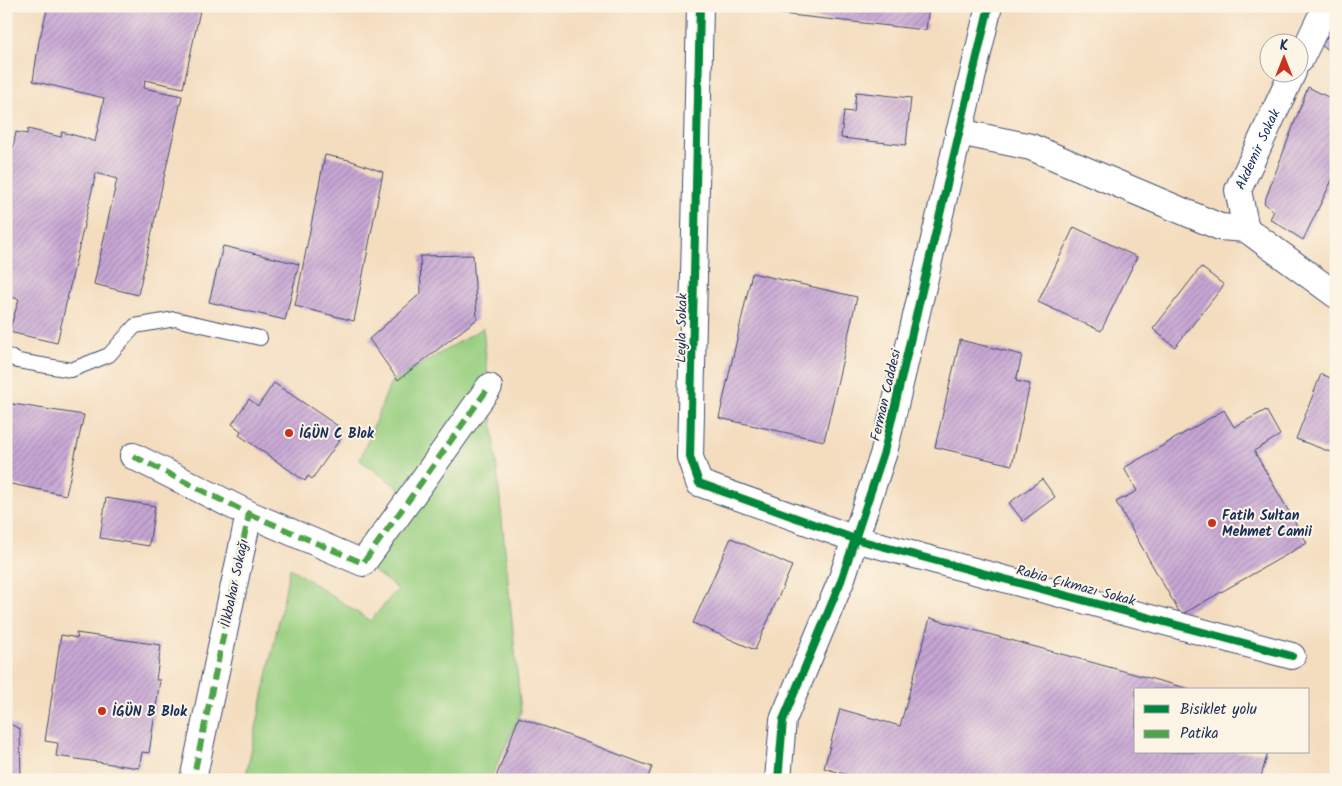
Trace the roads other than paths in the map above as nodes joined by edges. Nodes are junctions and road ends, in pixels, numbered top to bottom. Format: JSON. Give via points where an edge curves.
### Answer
{"nodes":[{"id":1,"x":700,"y":6,"type":"edge"},
{"id":2,"x":989,"y":6,"type":"edge"},
{"id":3,"x":1326,"y":6,"type":"edge"},
{"id":4,"x":1310,"y":39,"type":"edge"},
{"id":5,"x":1288,"y":82,"type":"edge"},
{"id":6,"x":959,"y":132,"type":"junction"},
{"id":7,"x":1246,"y":229,"type":"junction"},
{"id":8,"x":1336,"y":295,"type":"edge"},
{"id":9,"x":260,"y":338,"type":"dead end"},
{"id":10,"x":6,"y":355,"type":"edge"},
{"id":11,"x":489,"y":387,"type":"dead end"},
{"id":12,"x":133,"y":456,"type":"dead end"},
{"id":13,"x":249,"y":514,"type":"junction"},
{"id":14,"x":855,"y":540,"type":"junction"},
{"id":15,"x":1292,"y":656,"type":"dead end"},
{"id":16,"x":192,"y":780,"type":"edge"},
{"id":17,"x":778,"y":780,"type":"edge"}],
"edges":[{"from":1,"to":14,"type":"street","name":"Leyla Sokak","via":[[690,457],[699,483]]},
{"from":2,"to":6,"type":"street","name":"Ferman Caddesi"},
{"from":3,"to":4,"type":"street"},
{"from":5,"to":7,"type":"street","name":"Akdemir Sokak","via":[[1238,190]]},
{"from":6,"to":7,"type":"street","via":[[1031,147],[1220,227]]},
{"from":6,"to":14,"type":"street","name":"Ferman Caddesi","via":[[884,452]]},
{"from":7,"to":8,"type":"street"},
{"from":9,"to":10,"type":"lane","via":[[175,319],[135,326],[109,355],[71,370],[18,361]]},
{"from":11,"to":13,"type":"street","via":[[363,563]]},
{"from":12,"to":13,"type":"street"},
{"from":13,"to":16,"type":"street","name":"İlkbahar Sokağı"},
{"from":14,"to":15,"type":"street","name":"Rabia Çıkmazı Sokak"},
{"from":14,"to":17,"type":"street","name":"Ferman Caddesi","via":[[783,720]]}]}
